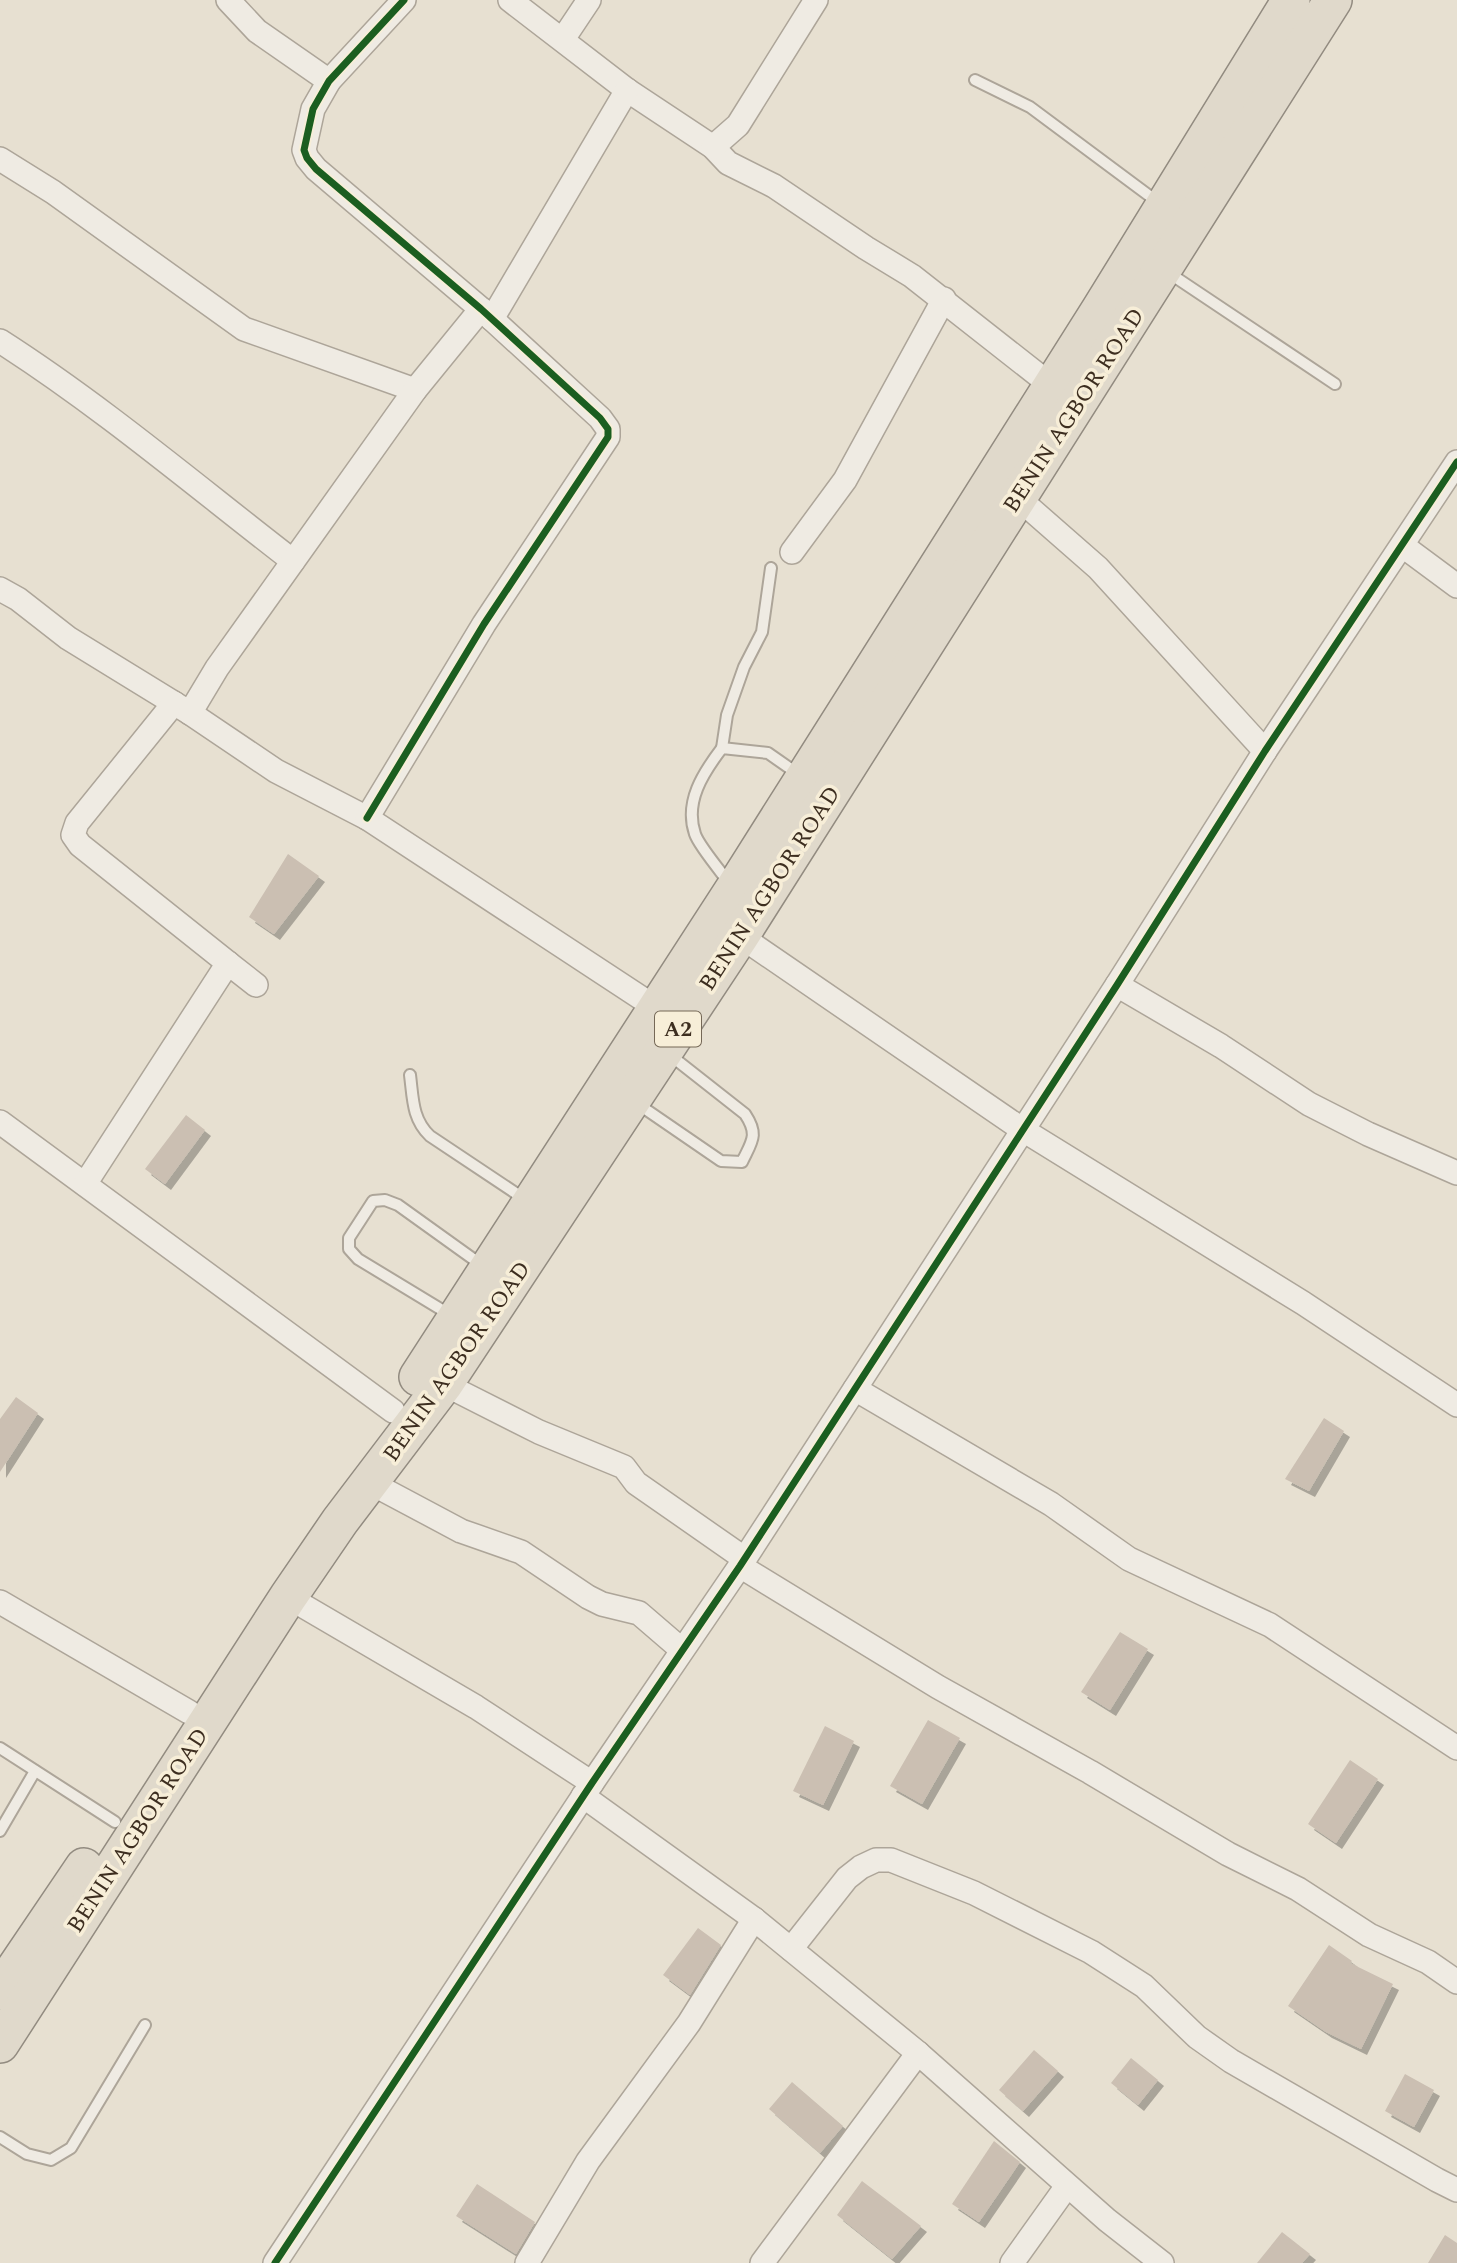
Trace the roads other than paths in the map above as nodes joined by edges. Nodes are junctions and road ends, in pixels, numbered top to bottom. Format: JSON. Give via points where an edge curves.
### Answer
{"nodes":[{"id":1,"x":228,"y":0,"type":"edge"},
{"id":2,"x":404,"y":0,"type":"edge"},
{"id":3,"x":510,"y":0,"type":"edge"},
{"id":4,"x":589,"y":0,"type":"edge"},
{"id":5,"x":816,"y":0,"type":"edge"},
{"id":6,"x":1291,"y":0,"type":"edge"},
{"id":7,"x":1334,"y":0,"type":"edge"},
{"id":8,"x":563,"y":39,"type":"junction"},
{"id":9,"x":975,"y":80,"type":"dead end"},
{"id":10,"x":329,"y":81,"type":"junction"},
{"id":11,"x":627,"y":90,"type":"junction"},
{"id":12,"x":713,"y":147,"type":"junction"},
{"id":13,"x":0,"y":159,"type":"edge"},
{"id":14,"x":1164,"y":207,"type":"junction"},
{"id":15,"x":1163,"y":269,"type":"junction"},
{"id":16,"x":944,"y":299,"type":"junction"},
{"id":17,"x":487,"y":314,"type":"junction"},
{"id":18,"x":0,"y":341,"type":"edge"},
{"id":19,"x":1335,"y":384,"type":"dead end"},
{"id":20,"x":415,"y":390,"type":"junction"},
{"id":21,"x":1066,"y":393,"type":"junction"},
{"id":22,"x":1457,"y":462,"type":"edge"},
{"id":23,"x":1017,"y":497,"type":"junction"},
{"id":24,"x":1403,"y":546,"type":"junction"},
{"id":25,"x":792,"y":552,"type":"dead end"},
{"id":26,"x":293,"y":561,"type":"junction"},
{"id":27,"x":771,"y":568,"type":"dead end"},
{"id":28,"x":1457,"y":586,"type":"edge"},
{"id":29,"x":0,"y":589,"type":"edge"},
{"id":30,"x":182,"y":708,"type":"junction"},
{"id":31,"x":722,"y":748,"type":"junction"},
{"id":32,"x":1265,"y":751,"type":"junction"},
{"id":33,"x":804,"y":778,"type":"junction"},
{"id":34,"x":367,"y":818,"type":"junction"},
{"id":35,"x":734,"y":889,"type":"junction"},
{"id":36,"x":740,"y":936,"type":"junction"},
{"id":37,"x":228,"y":963,"type":"junction"},
{"id":38,"x":256,"y":985,"type":"dead end"},
{"id":39,"x":1117,"y":985,"type":"junction"},
{"id":40,"x":658,"y":1009,"type":"junction"},
{"id":41,"x":664,"y":1050,"type":"junction"},
{"id":42,"x":410,"y":1075,"type":"dead end"},
{"id":43,"x":633,"y":1101,"type":"junction"},
{"id":44,"x":0,"y":1122,"type":"edge"},
{"id":45,"x":1023,"y":1130,"type":"junction"},
{"id":46,"x":1457,"y":1173,"type":"edge"},
{"id":47,"x":85,"y":1184,"type":"junction"},
{"id":48,"x":531,"y":1204,"type":"junction"},
{"id":49,"x":488,"y":1270,"type":"junction"},
{"id":50,"x":456,"y":1319,"type":"junction"},
{"id":51,"x":444,"y":1384,"type":"junction"},
{"id":52,"x":855,"y":1389,"type":"junction"},
{"id":53,"x":1457,"y":1405,"type":"edge"},
{"id":54,"x":393,"y":1411,"type":"junction"},
{"id":55,"x":369,"y":1482,"type":"junction"},
{"id":56,"x":742,"y":1562,"type":"junction"},
{"id":57,"x":288,"y":1597,"type":"junction"},
{"id":58,"x":0,"y":1602,"type":"edge"},
{"id":59,"x":682,"y":1650,"type":"junction"},
{"id":60,"x":189,"y":1712,"type":"junction"},
{"id":61,"x":0,"y":1748,"type":"edge"},
{"id":62,"x":1457,"y":1748,"type":"edge"},
{"id":63,"x":35,"y":1771,"type":"junction"},
{"id":64,"x":587,"y":1790,"type":"junction"},
{"id":65,"x":115,"y":1822,"type":"junction"},
{"id":66,"x":0,"y":1831,"type":"edge"},
{"id":67,"x":754,"y":1919,"type":"junction"},
{"id":68,"x":791,"y":1949,"type":"junction"},
{"id":69,"x":1457,"y":1982,"type":"edge"},
{"id":70,"x":0,"y":1991,"type":"edge"},
{"id":71,"x":145,"y":2025,"type":"dead end"},
{"id":72,"x":0,"y":2044,"type":"edge"},
{"id":73,"x":918,"y":2053,"type":"junction"},
{"id":74,"x":0,"y":2137,"type":"edge"},
{"id":75,"x":1067,"y":2186,"type":"junction"},
{"id":76,"x":1457,"y":2190,"type":"edge"},
{"id":77,"x":275,"y":2263,"type":"edge"},
{"id":78,"x":527,"y":2263,"type":"edge"},
{"id":79,"x":762,"y":2263,"type":"edge"},
{"id":80,"x":1012,"y":2263,"type":"edge"},
{"id":81,"x":1162,"y":2263,"type":"edge"}],
"edges":[{"from":1,"to":10,"type":"street","via":[[257,31]]},
{"from":2,"to":10,"type":"street"},
{"from":3,"to":8,"type":"street"},
{"from":4,"to":8,"type":"street"},
{"from":5,"to":12,"type":"street","via":[[738,125]]},
{"from":6,"to":14,"type":"highway","name":"BENIN AGBOR ROAD","number":"A2"},
{"from":7,"to":15,"type":"highway","name":"BENIN AGBOR ROAD","number":"A2"},
{"from":8,"to":11,"type":"street"},
{"from":9,"to":14,"type":"lane","via":[[1030,107]]},
{"from":10,"to":17,"type":"street","via":[[313,109],[304,150],[307,158]]},
{"from":11,"to":12,"type":"street"},
{"from":11,"to":17,"type":"street"},
{"from":12,"to":16,"type":"street","via":[[728,163],[774,186]]},
{"from":13,"to":20,"type":"street","via":[[244,329]]},
{"from":14,"to":21,"type":"highway","name":"BENIN AGBOR ROAD","number":"A2"},
{"from":15,"to":19,"type":"lane"},
{"from":15,"to":21,"type":"highway","name":"BENIN AGBOR ROAD","number":"A2"},
{"from":16,"to":21,"type":"street"},
{"from":16,"to":25,"type":"street","via":[[845,480]]},
{"from":17,"to":20,"type":"street"},
{"from":17,"to":34,"type":"street","via":[[600,418],[608,437],[484,624]]},
{"from":18,"to":26,"type":"street","via":[[108,417]]},
{"from":20,"to":26,"type":"street"},
{"from":21,"to":23,"type":"highway","name":"BENIN AGBOR ROAD","number":"A2"},
{"from":21,"to":33,"type":"highway","name":"BENIN AGBOR ROAD","number":"A2"},
{"from":22,"to":24,"type":"street"},
{"from":23,"to":32,"type":"street","via":[[1098,568]]},
{"from":23,"to":36,"type":"highway","name":"BENIN AGBOR ROAD","number":"A2"},
{"from":24,"to":28,"type":"street"},
{"from":24,"to":32,"type":"street"},
{"from":26,"to":30,"type":"street","via":[[218,668]]},
{"from":27,"to":31,"type":"lane","via":[[762,632],[727,715]]},
{"from":29,"to":30,"type":"street","via":[[68,638]]},
{"from":30,"to":34,"type":"street","via":[[284,776]]},
{"from":30,"to":37,"type":"street","via":[[78,823],[73,835]]},
{"from":31,"to":33,"type":"lane","via":[[768,753]]},
{"from":31,"to":35,"type":"lane","via":[[703,773],[692,803],[695,835]]},
{"from":32,"to":39,"type":"street"},
{"from":33,"to":35,"type":"highway","name":"BENIN AGBOR ROAD","number":"A2"},
{"from":34,"to":40,"type":"street"},
{"from":35,"to":40,"type":"highway","name":"BENIN AGBOR ROAD","number":"A2"},
{"from":36,"to":41,"type":"highway","name":"BENIN AGBOR ROAD","number":"A2"},
{"from":36,"to":45,"type":"street"},
{"from":37,"to":38,"type":"street"},
{"from":37,"to":47,"type":"street"},
{"from":39,"to":45,"type":"street"},
{"from":39,"to":46,"type":"street","via":[[1309,1104]]},
{"from":40,"to":48,"type":"highway","name":"BENIN AGBOR ROAD","number":"A2"},
{"from":41,"to":43,"type":"highway","name":"BENIN AGBOR ROAD","number":"A2"},
{"from":41,"to":43,"type":"lane","via":[[745,1114],[755,1136],[742,1162],[721,1161]]},
{"from":42,"to":48,"type":"lane","via":[[419,1126]]},
{"from":43,"to":51,"type":"highway","name":"BENIN AGBOR ROAD","number":"A2"},
{"from":44,"to":47,"type":"street"},
{"from":45,"to":52,"type":"street"},
{"from":45,"to":53,"type":"street","via":[[1303,1303]]},
{"from":47,"to":54,"type":"street"},
{"from":48,"to":49,"type":"highway","name":"BENIN AGBOR ROAD","number":"A2"},
{"from":49,"to":50,"type":"highway","name":"BENIN AGBOR ROAD","number":"A2"},
{"from":49,"to":50,"type":"lane","via":[[398,1205],[373,1200],[349,1238],[349,1249]]},
{"from":50,"to":54,"type":"highway","name":"BENIN AGBOR ROAD","number":"A2"},
{"from":51,"to":55,"type":"highway","name":"BENIN AGBOR ROAD","number":"A2"},
{"from":51,"to":56,"type":"street","via":[[539,1432],[624,1467],[636,1483]]},
{"from":52,"to":56,"type":"street"},
{"from":52,"to":62,"type":"street","via":[[1051,1504],[1129,1559],[1270,1625]]},
{"from":54,"to":60,"type":"highway","name":"BENIN AGBOR ROAD","number":"A2","via":[[323,1505]]},
{"from":55,"to":57,"type":"highway","name":"BENIN AGBOR ROAD","number":"A2"},
{"from":55,"to":59,"type":"street","via":[[461,1531],[521,1552],[602,1604],[639,1613]]},
{"from":56,"to":59,"type":"street"},
{"from":56,"to":69,"type":"street","via":[[938,1687]]},
{"from":57,"to":64,"type":"street","via":[[476,1707]]},
{"from":57,"to":72,"type":"highway","name":"BENIN AGBOR ROAD","number":"A2"},
{"from":58,"to":60,"type":"street"},
{"from":59,"to":64,"type":"street"},
{"from":60,"to":65,"type":"highway","name":"BENIN AGBOR ROAD","number":"A2"},
{"from":61,"to":63,"type":"lane"},
{"from":63,"to":65,"type":"lane"},
{"from":63,"to":66,"type":"lane"},
{"from":64,"to":67,"type":"street"},
{"from":64,"to":77,"type":"street"},
{"from":65,"to":70,"type":"highway","name":"BENIN AGBOR ROAD","number":"A2"},
{"from":67,"to":68,"type":"street"},
{"from":67,"to":78,"type":"street","via":[[689,2023],[589,2161]]},
{"from":68,"to":73,"type":"street"},
{"from":68,"to":76,"type":"street","via":[[847,1878],[876,1860],[891,1860],[974,1893],[1091,1952],[1144,1986],[1196,2037],[1231,2061]]},
{"from":71,"to":74,"type":"lane","via":[[71,2148],[51,2160],[27,2154]]},
{"from":73,"to":75,"type":"street"},
{"from":73,"to":79,"type":"street"},
{"from":75,"to":80,"type":"street"},
{"from":75,"to":81,"type":"street"}]}
